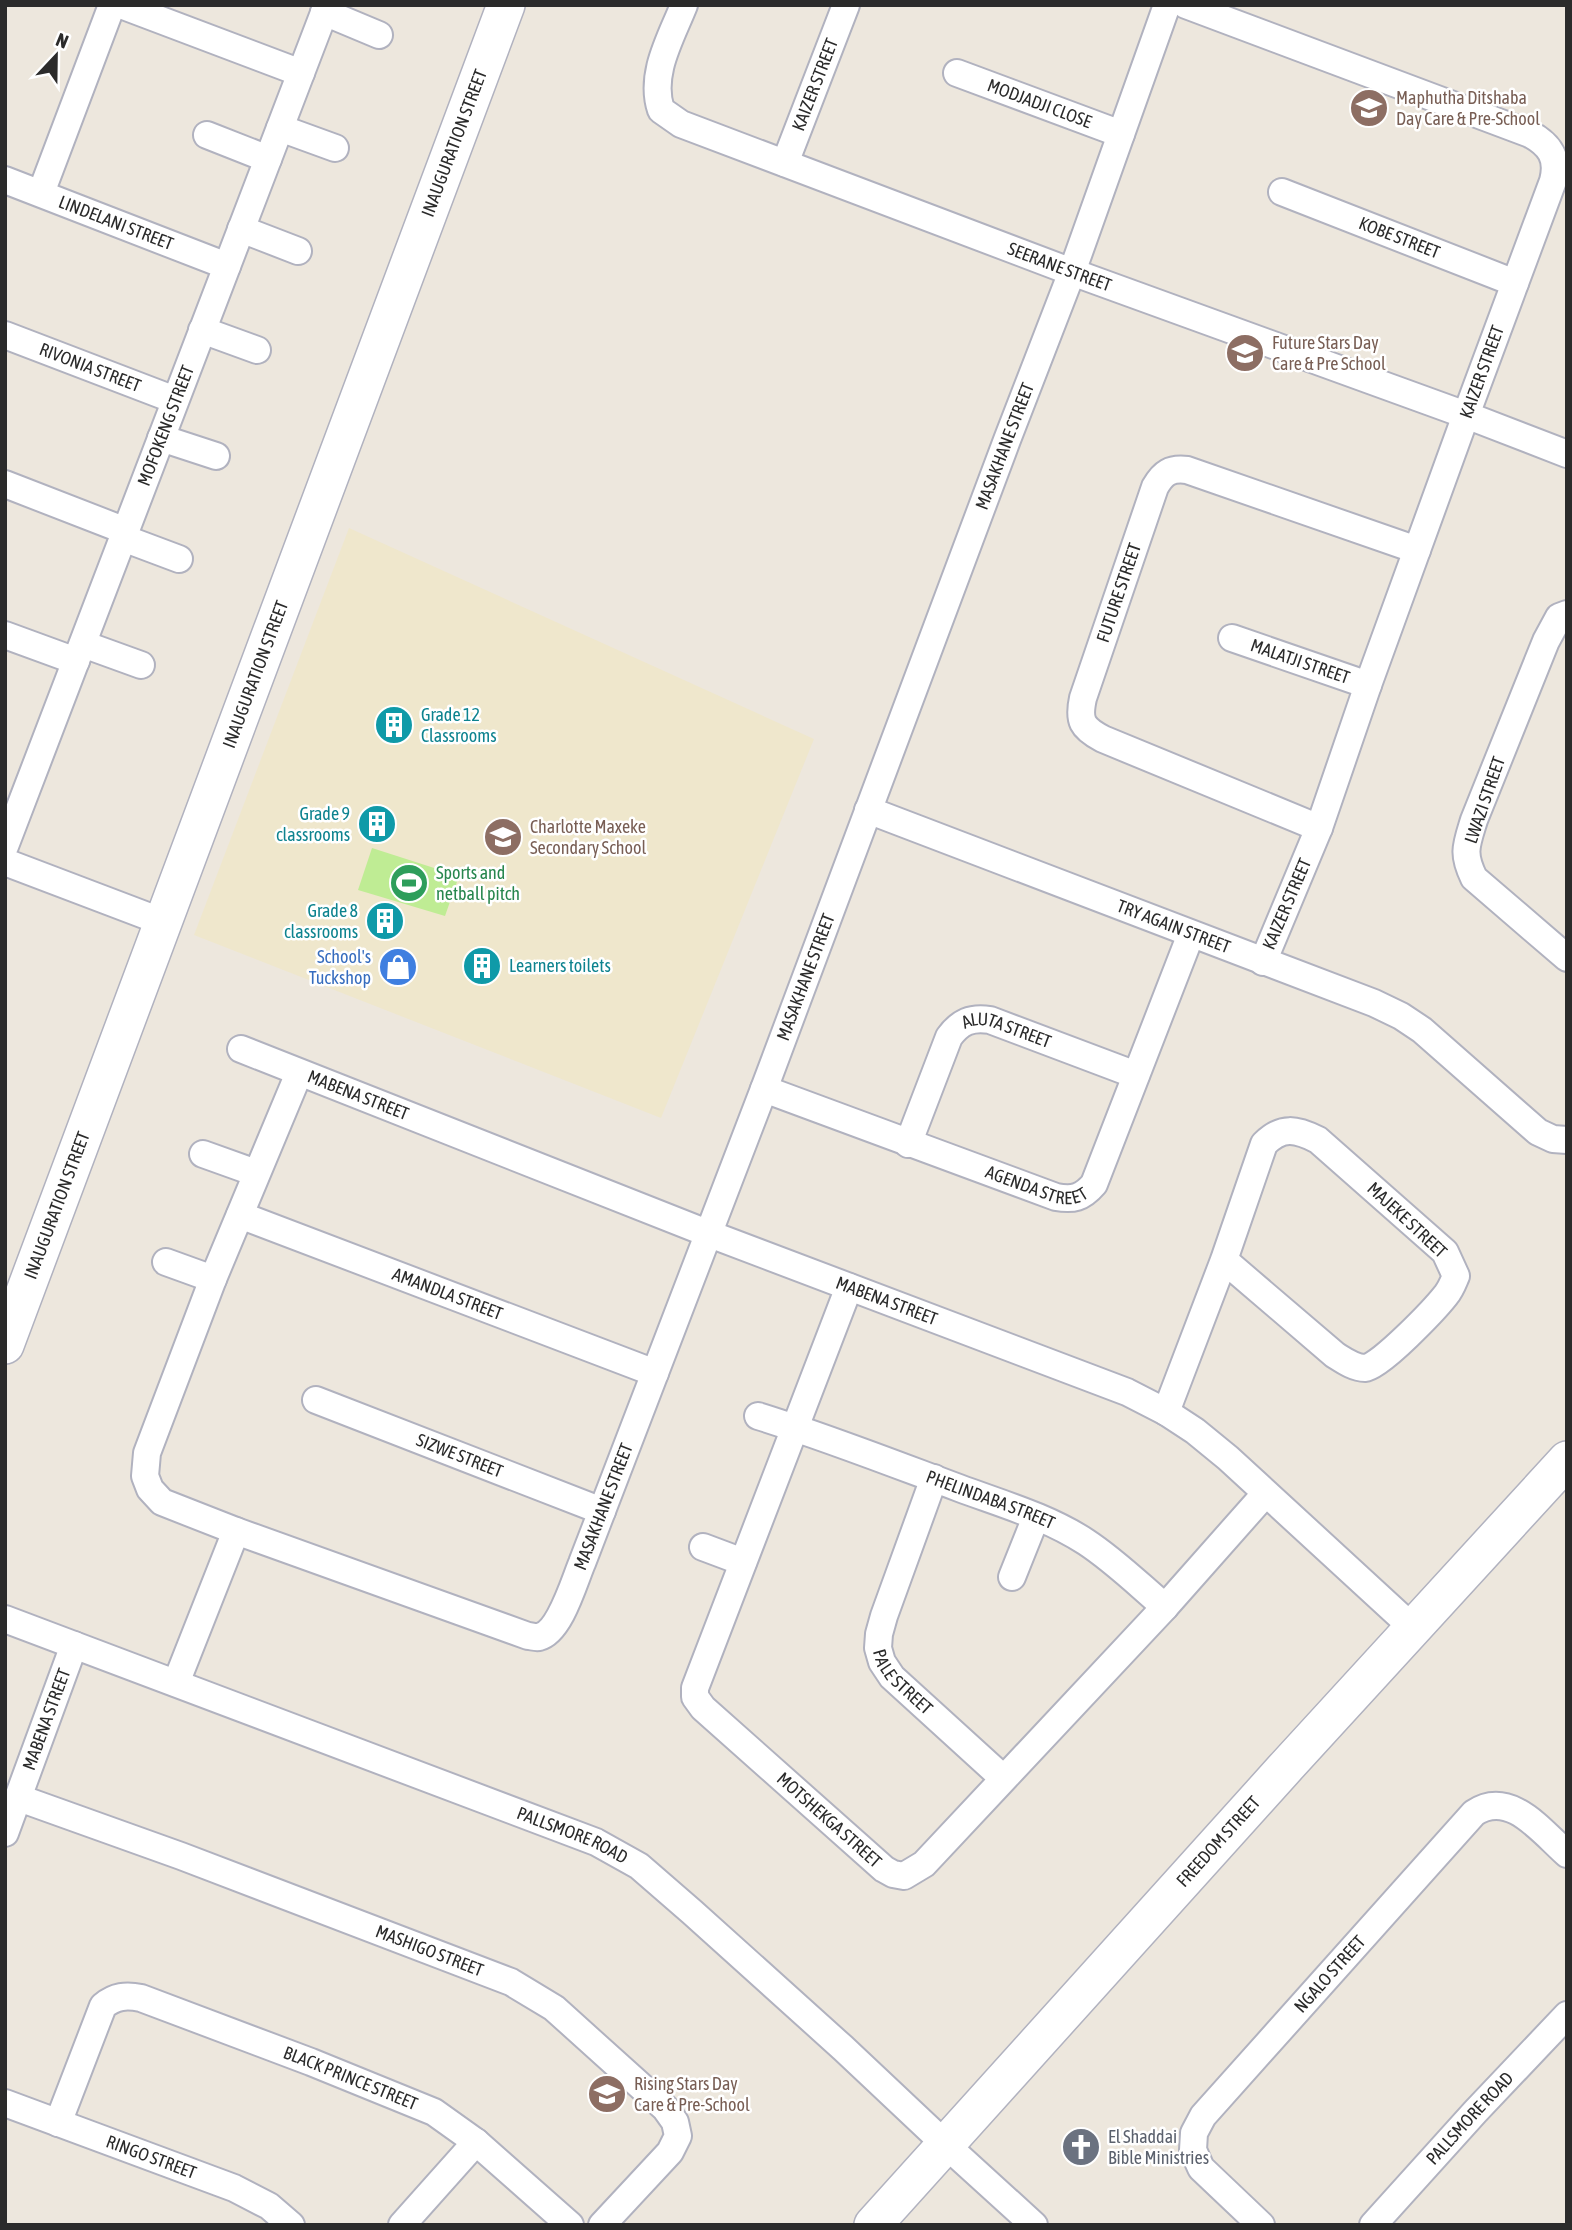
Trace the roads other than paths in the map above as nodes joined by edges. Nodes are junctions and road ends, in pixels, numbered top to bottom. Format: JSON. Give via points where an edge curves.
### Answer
{"nodes":[{"id":1,"x":112,"y":5,"type":"edge"},
{"id":2,"x":121,"y":5,"type":"edge"},
{"id":3,"x":506,"y":5,"type":"edge"},
{"id":4,"x":684,"y":5,"type":"edge"},
{"id":5,"x":846,"y":5,"type":"edge"},
{"id":6,"x":1167,"y":5,"type":"edge"},
{"id":7,"x":1186,"y":5,"type":"edge"},
{"id":8,"x":325,"y":9,"type":"edge"},
{"id":9,"x":379,"y":35,"type":"dead end"},
{"id":10,"x":301,"y":73,"type":"junction"},
{"id":11,"x":957,"y":73,"type":"dead end"},
{"id":12,"x":280,"y":128,"type":"junction"},
{"id":13,"x":1121,"y":134,"type":"junction"},
{"id":14,"x":206,"y":135,"type":"dead end"},
{"id":15,"x":335,"y":148,"type":"dead end"},
{"id":16,"x":268,"y":159,"type":"junction"},
{"id":17,"x":785,"y":163,"type":"junction"},
{"id":18,"x":5,"y":180,"type":"edge"},
{"id":19,"x":1282,"y":192,"type":"dead end"},
{"id":20,"x":41,"y":193,"type":"junction"},
{"id":21,"x":241,"y":229,"type":"junction"},
{"id":22,"x":298,"y":250,"type":"dead end"},
{"id":23,"x":227,"y":267,"type":"junction"},
{"id":24,"x":1072,"y":272,"type":"junction"},
{"id":25,"x":1515,"y":283,"type":"junction"},
{"id":26,"x":202,"y":330,"type":"junction"},
{"id":27,"x":5,"y":335,"type":"edge"},
{"id":28,"x":257,"y":350,"type":"dead end"},
{"id":29,"x":175,"y":400,"type":"junction"},
{"id":30,"x":1466,"y":415,"type":"junction"},
{"id":31,"x":161,"y":438,"type":"junction"},
{"id":32,"x":1567,"y":454,"type":"edge"},
{"id":33,"x":216,"y":456,"type":"dead end"},
{"id":34,"x":5,"y":484,"type":"edge"},
{"id":35,"x":125,"y":534,"type":"junction"},
{"id":36,"x":1417,"y":550,"type":"junction"},
{"id":37,"x":179,"y":559,"type":"dead end"},
{"id":38,"x":1567,"y":614,"type":"edge"},
{"id":39,"x":5,"y":635,"type":"edge"},
{"id":40,"x":1232,"y":638,"type":"dead end"},
{"id":41,"x":79,"y":652,"type":"junction"},
{"id":42,"x":141,"y":665,"type":"dead end"},
{"id":43,"x":1368,"y":685,"type":"junction"},
{"id":44,"x":868,"y":810,"type":"junction"},
{"id":45,"x":1319,"y":828,"type":"junction"},
{"id":46,"x":5,"y":846,"type":"edge"},
{"id":47,"x":5,"y":862,"type":"edge"},
{"id":48,"x":163,"y":922,"type":"junction"},
{"id":49,"x":1191,"y":934,"type":"junction"},
{"id":50,"x":1567,"y":958,"type":"edge"},
{"id":51,"x":1263,"y":962,"type":"junction"},
{"id":52,"x":241,"y":1049,"type":"dead end"},
{"id":53,"x":299,"y":1073,"type":"junction"},
{"id":54,"x":1136,"y":1075,"type":"junction"},
{"id":55,"x":764,"y":1089,"type":"junction"},
{"id":56,"x":1567,"y":1140,"type":"edge"},
{"id":57,"x":908,"y":1144,"type":"junction"},
{"id":58,"x":203,"y":1154,"type":"dead end"},
{"id":59,"x":256,"y":1173,"type":"junction"},
{"id":60,"x":240,"y":1215,"type":"junction"},
{"id":61,"x":707,"y":1233,"type":"junction"},
{"id":62,"x":1224,"y":1260,"type":"junction"},
{"id":63,"x":166,"y":1262,"type":"dead end"},
{"id":64,"x":214,"y":1279,"type":"junction"},
{"id":65,"x":849,"y":1287,"type":"junction"},
{"id":66,"x":5,"y":1345,"type":"edge"},
{"id":67,"x":655,"y":1373,"type":"junction"},
{"id":68,"x":316,"y":1400,"type":"dead end"},
{"id":69,"x":1166,"y":1412,"type":"junction"},
{"id":70,"x":758,"y":1416,"type":"dead end"},
{"id":71,"x":796,"y":1428,"type":"junction"},
{"id":72,"x":1567,"y":1460,"type":"edge"},
{"id":73,"x":934,"y":1478,"type":"junction"},
{"id":74,"x":1265,"y":1494,"type":"junction"},
{"id":75,"x":162,"y":1502,"type":"joint"},
{"id":76,"x":602,"y":1511,"type":"junction"},
{"id":77,"x":1037,"y":1517,"type":"junction"},
{"id":78,"x":236,"y":1531,"type":"junction"},
{"id":79,"x":703,"y":1546,"type":"dead end"},
{"id":80,"x":743,"y":1562,"type":"junction"},
{"id":81,"x":1012,"y":1577,"type":"dead end"},
{"id":82,"x":1165,"y":1607,"type":"junction"},
{"id":83,"x":5,"y":1619,"type":"edge"},
{"id":84,"x":1414,"y":1629,"type":"junction"},
{"id":85,"x":74,"y":1645,"type":"junction"},
{"id":86,"x":176,"y":1683,"type":"junction"},
{"id":87,"x":1003,"y":1778,"type":"junction"},
{"id":88,"x":19,"y":1798,"type":"junction"},
{"id":89,"x":5,"y":1833,"type":"edge"},
{"id":90,"x":1567,"y":1854,"type":"edge"},
{"id":91,"x":1567,"y":2015,"type":"edge"},
{"id":92,"x":5,"y":2103,"type":"edge"},
{"id":93,"x":58,"y":2123,"type":"junction"},
{"id":94,"x":476,"y":2142,"type":"junction"},
{"id":95,"x":946,"y":2146,"type":"junction"},
{"id":96,"x":290,"y":2225,"type":"edge"},
{"id":97,"x":402,"y":2225,"type":"edge"},
{"id":98,"x":570,"y":2225,"type":"edge"},
{"id":99,"x":602,"y":2225,"type":"edge"},
{"id":100,"x":873,"y":2225,"type":"edge"},
{"id":101,"x":1034,"y":2225,"type":"edge"},
{"id":102,"x":1261,"y":2225,"type":"edge"},
{"id":103,"x":1373,"y":2225,"type":"edge"}],
"edges":[{"from":1,"to":20,"type":"street"},
{"from":2,"to":10,"type":"street"},
{"from":3,"to":48,"type":"street","name":"INAUGURATION STREET"},
{"from":4,"to":17,"type":"street","name":"SEERANE STREET","via":[[658,75],[661,110],[694,130]]},
{"from":5,"to":17,"type":"street","name":"KAIZER STREET"},
{"from":6,"to":13,"type":"street","name":"MASAKHANE STREET"},
{"from":7,"to":25,"type":"street","name":"KAIZER STREET","via":[[1541,140],[1553,155],[1555,172]]},
{"from":8,"to":9,"type":"street"},
{"from":8,"to":10,"type":"street","name":"MOFOKENG STREET"},
{"from":10,"to":12,"type":"street","name":"MOFOKENG STREET"},
{"from":11,"to":13,"type":"street","name":"MODJADJI CLOSE"},
{"from":12,"to":15,"type":"street"},
{"from":12,"to":16,"type":"street","name":"MOFOKENG STREET"},
{"from":13,"to":24,"type":"street","name":"MASAKHANE STREET"},
{"from":14,"to":16,"type":"street"},
{"from":16,"to":21,"type":"street","name":"MOFOKENG STREET"},
{"from":17,"to":24,"type":"street","name":"SEERANE STREET"},
{"from":18,"to":20,"type":"street","name":"LINDELANI STREET"},
{"from":19,"to":25,"type":"street","name":"KOBE STREET"},
{"from":20,"to":23,"type":"street","name":"LINDELANI STREET"},
{"from":21,"to":22,"type":"street"},
{"from":21,"to":23,"type":"street","name":"MOFOKENG STREET"},
{"from":23,"to":26,"type":"street","name":"MOFOKENG STREET"},
{"from":24,"to":30,"type":"street","name":"SEERANE STREET"},
{"from":24,"to":44,"type":"street","name":"MASAKHANE STREET"},
{"from":25,"to":30,"type":"street","name":"KAIZER STREET"},
{"from":26,"to":28,"type":"street"},
{"from":26,"to":29,"type":"street","name":"MOFOKENG STREET"},
{"from":27,"to":29,"type":"street","name":"RIVONIA STREET"},
{"from":29,"to":31,"type":"street","name":"MOFOKENG STREET"},
{"from":30,"to":32,"type":"street","name":"SEERANE STREET"},
{"from":30,"to":36,"type":"street","name":"KAIZER STREET"},
{"from":31,"to":33,"type":"street"},
{"from":31,"to":35,"type":"street","name":"MOFOKENG STREET"},
{"from":34,"to":35,"type":"street"},
{"from":35,"to":37,"type":"street"},
{"from":35,"to":41,"type":"street","name":"MOFOKENG STREET"},
{"from":36,"to":43,"type":"street","name":"KAIZER STREET"},
{"from":36,"to":45,"type":"street","name":"FUTURE STREET","via":[[1186,470],[1167,471],[1155,487],[1083,698],[1080,719],[1103,739]]},
{"from":38,"to":50,"type":"street","name":"LWAZI STREET","via":[[1559,617],[1546,641],[1474,820],[1466,862],[1474,878]]},
{"from":39,"to":41,"type":"street"},
{"from":40,"to":43,"type":"street","name":"MALATJI STREET"},
{"from":41,"to":42,"type":"street"},
{"from":41,"to":46,"type":"street","name":"MOFOKENG STREET"},
{"from":43,"to":45,"type":"street","name":"KAIZER STREET"},
{"from":44,"to":49,"type":"street","name":"TRY AGAIN STREET"},
{"from":44,"to":55,"type":"street","name":"MASAKHANE STREET"},
{"from":45,"to":51,"type":"street","name":"KAIZER STREET"},
{"from":47,"to":48,"type":"street"},
{"from":48,"to":66,"type":"street","name":"INAUGURATION STREET"},
{"from":49,"to":51,"type":"street","name":"TRY AGAIN STREET"},
{"from":49,"to":54,"type":"street","name":"AGENDA STREET"},
{"from":51,"to":56,"type":"street","name":"TRY AGAIN STREET","via":[[1401,1016],[1525,1123],[1553,1139]]},
{"from":52,"to":53,"type":"street","name":"MABENA STREET"},
{"from":53,"to":59,"type":"street","name":"MABENA STREET"},
{"from":53,"to":61,"type":"street","name":"MABENA STREET"},
{"from":54,"to":57,"type":"street","name":"AGENDA STREET","via":[[1094,1184],[1078,1198],[1056,1197]]},
{"from":54,"to":57,"type":"street","name":"ALUTA STREET","via":[[990,1020],[966,1020],[949,1037]]},
{"from":55,"to":57,"type":"street","name":"AGENDA STREET"},
{"from":55,"to":61,"type":"street","name":"MASAKHANE STREET"},
{"from":58,"to":59,"type":"street"},
{"from":59,"to":60,"type":"street","name":"MABENA STREET"},
{"from":60,"to":64,"type":"street","name":"MABENA STREET"},
{"from":60,"to":67,"type":"street","name":"AMANDLA STREET"},
{"from":61,"to":65,"type":"street","name":"MABENA STREET"},
{"from":61,"to":67,"type":"street","name":"MASAKHANE STREET"},
{"from":62,"to":62,"type":"street","name":"MAJEKE STREET","via":[[1264,1144],[1274,1134],[1288,1131],[1318,1140],[1445,1252],[1456,1276],[1445,1297],[1390,1352],[1365,1368],[1335,1354]]},
{"from":62,"to":69,"type":"street","name":"MAJEKE STREET"},
{"from":63,"to":64,"type":"street"},
{"from":64,"to":75,"type":"street","name":"MABENA STREET","via":[[147,1452],[145,1476]]},
{"from":65,"to":69,"type":"street","name":"MABENA STREET","via":[[1127,1392]]},
{"from":65,"to":71,"type":"street","name":"MOTSHEKGA STREET"},
{"from":67,"to":76,"type":"street","name":"MASAKHANE STREET"},
{"from":68,"to":76,"type":"street","name":"SIZWE STREET"},
{"from":69,"to":74,"type":"street","name":"MABENA STREET","via":[[1228,1458]]},
{"from":70,"to":71,"type":"street","name":"PHELINDABA STREET"},
{"from":71,"to":73,"type":"street","name":"PHELINDABA STREET"},
{"from":71,"to":80,"type":"street","name":"MOTSHEKGA STREET"},
{"from":72,"to":84,"type":"street","name":"FREEDOM STREET"},
{"from":73,"to":77,"type":"street","name":"PHELINDABA STREET"},
{"from":73,"to":87,"type":"street","name":"PALE STREET","via":[[884,1616],[878,1648],[892,1677]]},
{"from":74,"to":82,"type":"street","name":"MOTSHEKGA STREET"},
{"from":74,"to":84,"type":"street","name":"MABENA STREET"},
{"from":75,"to":78,"type":"street","name":"MASAKHANE STREET"},
{"from":76,"to":78,"type":"street","name":"MASAKHANE STREET","via":[[559,1619],[540,1637]]},
{"from":77,"to":81,"type":"street"},
{"from":77,"to":82,"type":"street","name":"PHELINDABA STREET","via":[[1087,1543]]},
{"from":78,"to":86,"type":"street"},
{"from":79,"to":80,"type":"street"},
{"from":80,"to":87,"type":"street","name":"MOTSHEKGA STREET","via":[[695,1697],[884,1869],[904,1876],[915,1871]]},
{"from":82,"to":87,"type":"street","name":"MOTSHEKGA STREET"},
{"from":83,"to":85,"type":"street","name":"PALLSMORE ROAD"},
{"from":84,"to":95,"type":"street","name":"FREEDOM STREET"},
{"from":85,"to":86,"type":"street","name":"PALLSMORE ROAD"},
{"from":85,"to":88,"type":"street","name":"MABENA STREET"},
{"from":86,"to":95,"type":"street","name":"PALLSMORE ROAD","via":[[620,1854],[692,1912]]},
{"from":88,"to":89,"type":"street","name":"MABENA STREET"},
{"from":88,"to":99,"type":"street","name":"MASHIGO STREET","via":[[511,1982],[554,2008],[675,2122],[678,2136],[670,2152]]},
{"from":90,"to":102,"type":"street","name":"NGALO STREET","via":[[1522,1814],[1499,1804],[1485,1805],[1203,2116],[1194,2133],[1193,2150],[1201,2168]]},
{"from":91,"to":103,"type":"street","name":"PALLSMORE ROAD"},
{"from":92,"to":93,"type":"street","name":"RINGO STREET"},
{"from":93,"to":94,"type":"street","name":"BLACK PRINCE STREET","via":[[103,2006],[119,1997],[141,1998],[312,2062],[422,2107]]},
{"from":93,"to":96,"type":"street","name":"RINGO STREET","via":[[234,2188],[269,2206]]},
{"from":94,"to":97,"type":"street"},
{"from":94,"to":98,"type":"street","name":"BLACK PRINCE STREET"},
{"from":95,"to":100,"type":"street","name":"FREEDOM STREET"},
{"from":95,"to":101,"type":"street","name":"PALLSMORE ROAD"}]}
